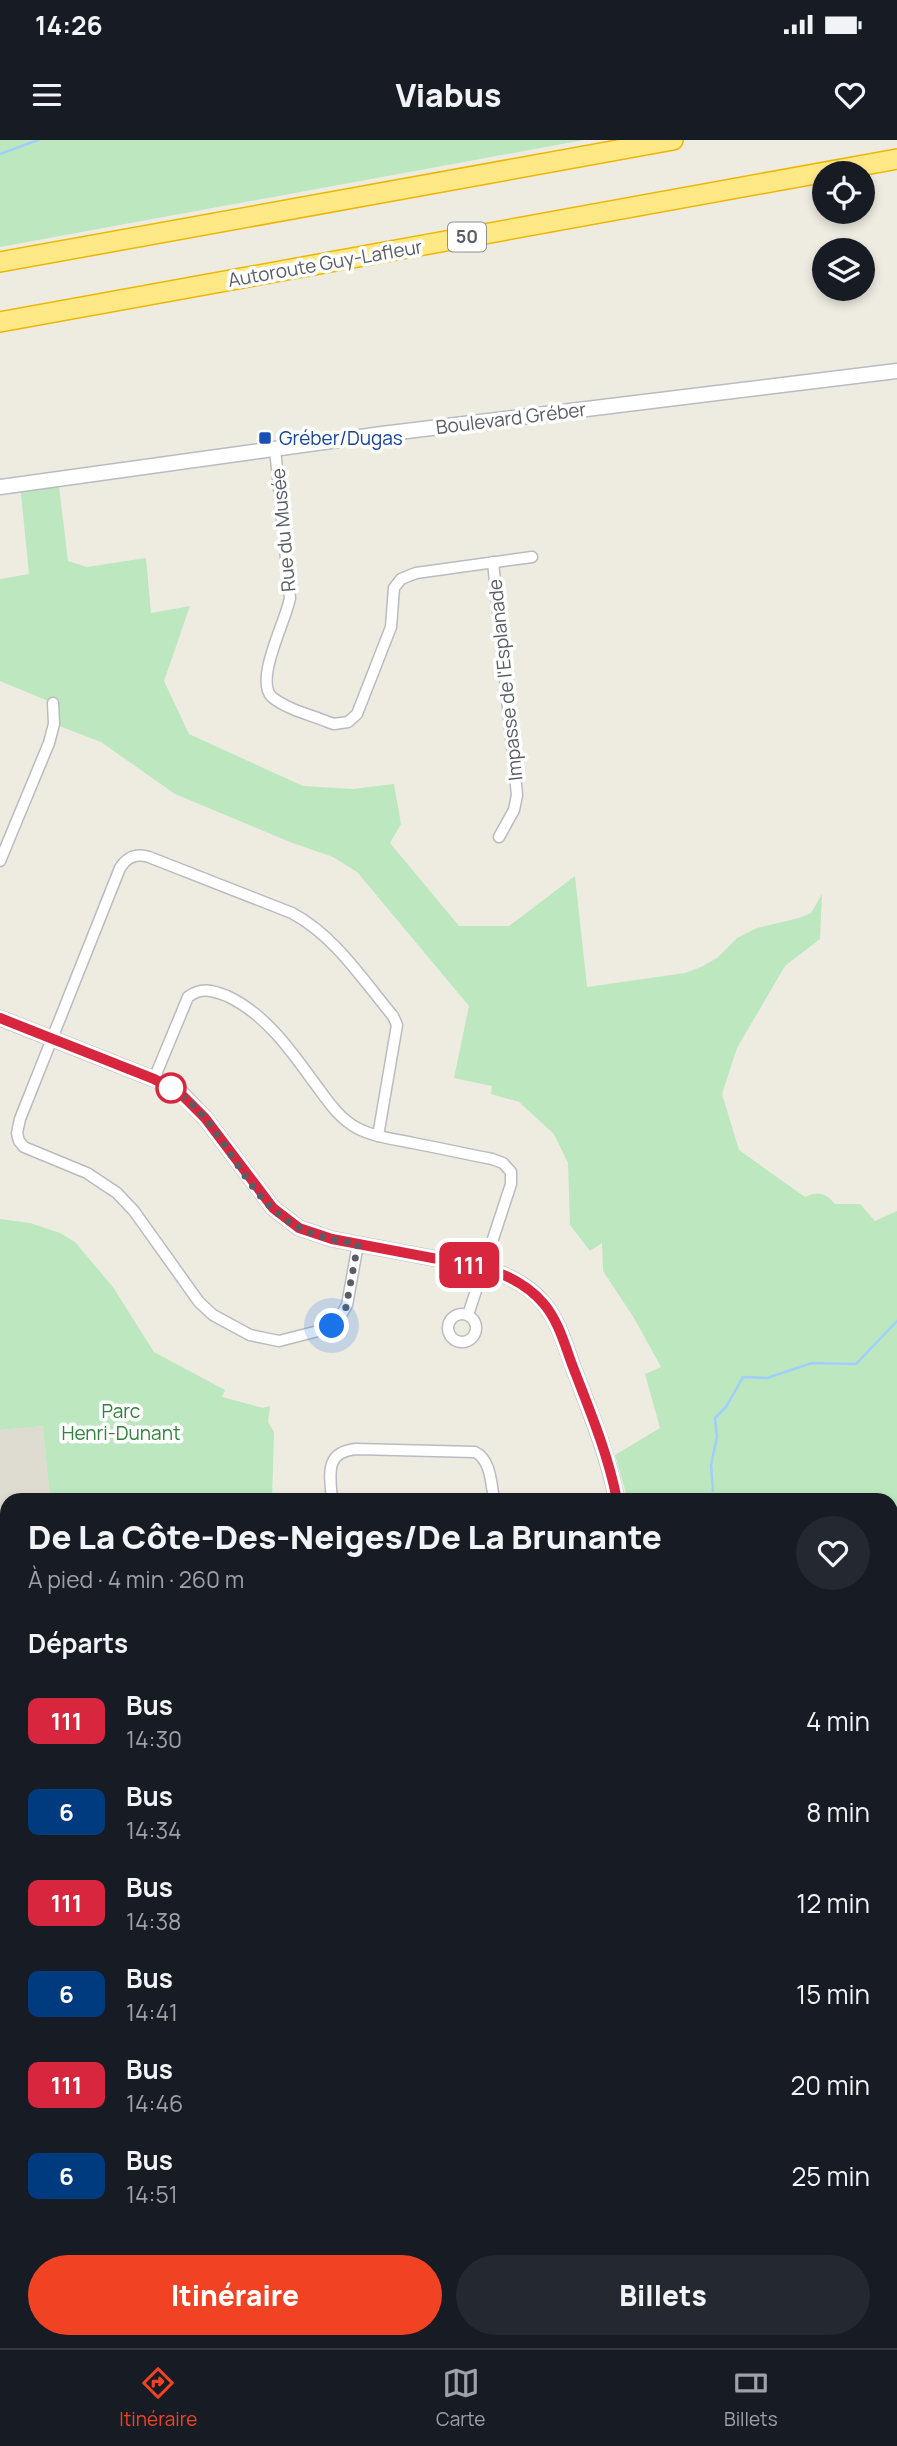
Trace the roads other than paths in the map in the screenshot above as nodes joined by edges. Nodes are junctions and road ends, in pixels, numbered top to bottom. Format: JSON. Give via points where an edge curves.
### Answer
{"nodes":[{"id":1,"x":673,"y":140,"type":"edge"},
{"id":2,"x":897,"y":159,"type":"edge"},
{"id":3,"x":0,"y":262,"type":"edge"},
{"id":4,"x":0,"y":322,"type":"edge"},
{"id":5,"x":897,"y":371,"type":"edge"},
{"id":6,"x":275,"y":449,"type":"junction"},
{"id":7,"x":0,"y":487,"type":"edge"},
{"id":8,"x":532,"y":557,"type":"dead end"},
{"id":9,"x":493,"y":562,"type":"junction"},
{"id":10,"x":53,"y":703,"type":"dead end"},
{"id":11,"x":499,"y":837,"type":"dead end"},
{"id":12,"x":0,"y":862,"type":"edge"},
{"id":13,"x":0,"y":1018,"type":"edge"},
{"id":14,"x":52,"y":1039,"type":"junction"},
{"id":15,"x":154,"y":1079,"type":"junction"},
{"id":16,"x":379,"y":1136,"type":"junction"},
{"id":17,"x":358,"y":1244,"type":"junction"},
{"id":18,"x":485,"y":1268,"type":"junction"},
{"id":19,"x":468,"y":1315,"type":"dead end"},
{"id":20,"x":332,"y":1493,"type":"edge"},
{"id":21,"x":493,"y":1493,"type":"edge"},
{"id":22,"x":615,"y":1493,"type":"edge"}],
"edges":[{"from":1,"to":3,"type":"highway"},
{"from":2,"to":4,"type":"highway","name":"Autoroute Guy-Lafleur","number":"50"},
{"from":5,"to":6,"type":"street","name":"Boulevard Gréber"},
{"from":6,"to":7,"type":"street","name":"Boulevard Gréber"},
{"from":6,"to":9,"type":"street","name":"Rue du Musée","via":[[290,598],[265,675],[269,693],[280,702],[334,724],[348,722],[360,708],[391,627],[394,588],[401,579]]},
{"from":8,"to":9,"type":"street","name":"Rue du Musée"},
{"from":9,"to":11,"type":"street","name":"Impasse de l'Esplanade","via":[[516,795],[514,810]]},
{"from":10,"to":12,"type":"street","via":[[49,743]]},
{"from":13,"to":14,"type":"street"},
{"from":14,"to":15,"type":"street"},
{"from":14,"to":16,"type":"street","via":[[120,868],[131,857],[149,857],[311,923],[393,1016],[397,1030]]},
{"from":14,"to":17,"type":"street","via":[[20,1119],[19,1141],[28,1151],[87,1173],[117,1193],[213,1315],[272,1341],[332,1326],[345,1312]]},
{"from":15,"to":16,"type":"street","via":[[187,998],[199,990],[211,990],[256,1013],[336,1111],[359,1129]]},
{"from":15,"to":17,"type":"street","via":[[197,1108],[263,1198],[289,1222],[319,1236]]},
{"from":16,"to":18,"type":"street","via":[[497,1160],[508,1167],[511,1184]]},
{"from":17,"to":18,"type":"street"},
{"from":18,"to":19,"type":"street"},
{"from":18,"to":22,"type":"street","via":[[517,1280],[549,1311],[608,1460]]},
{"from":20,"to":21,"type":"street","via":[[334,1459],[343,1451],[356,1449],[474,1452],[487,1465]]}]}
